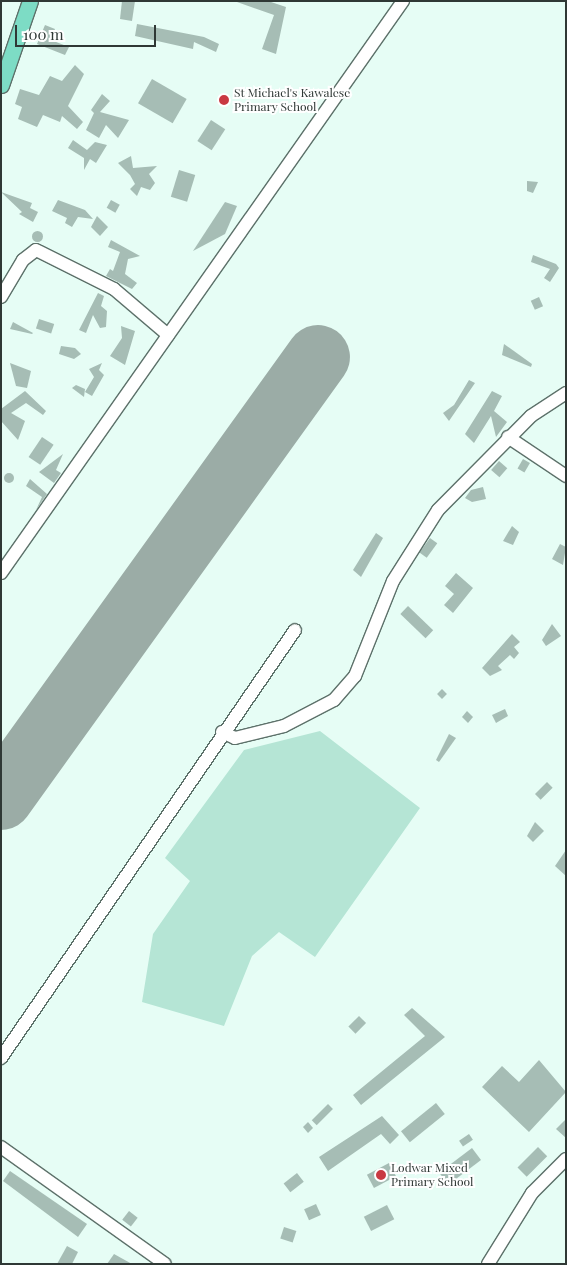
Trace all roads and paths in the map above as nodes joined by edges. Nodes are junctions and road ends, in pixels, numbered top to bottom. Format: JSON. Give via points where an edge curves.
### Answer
{"nodes":[{"id":1,"x":30,"y":1,"type":"edge"},
{"id":2,"x":403,"y":1,"type":"edge"},
{"id":3,"x":1,"y":85,"type":"edge"},
{"id":4,"x":6,"y":278,"type":"edge"},
{"id":5,"x":1,"y":297,"type":"edge"},
{"id":6,"x":168,"y":335,"type":"junction"},
{"id":7,"x":566,"y":393,"type":"edge"},
{"id":8,"x":508,"y":437,"type":"junction"},
{"id":9,"x":566,"y":476,"type":"edge"},
{"id":10,"x":1,"y":572,"type":"edge"},
{"id":11,"x":295,"y":630,"type":"dead end"},
{"id":12,"x":222,"y":732,"type":"junction"},
{"id":13,"x":1,"y":1058,"type":"edge"},
{"id":14,"x":1,"y":1147,"type":"edge"},
{"id":15,"x":566,"y":1159,"type":"edge"},
{"id":16,"x":165,"y":1264,"type":"edge"},
{"id":17,"x":488,"y":1264,"type":"edge"}],
"edges":[{"from":1,"to":3,"type":"main road"},
{"from":2,"to":6,"type":"street"},
{"from":4,"to":5,"type":"street"},
{"from":4,"to":6,"type":"street","via":[[36,250],[114,289]]},
{"from":6,"to":10,"type":"street"},
{"from":7,"to":8,"type":"street","via":[[546,404]]},
{"from":8,"to":9,"type":"street"},
{"from":8,"to":12,"type":"street","via":[[445,500],[412,549],[354,676],[334,700],[284,726],[235,738]]},
{"from":11,"to":12,"type":"street"},
{"from":12,"to":13,"type":"street"},
{"from":14,"to":16,"type":"street"},
{"from":15,"to":17,"type":"street","via":[[532,1193]]}]}
